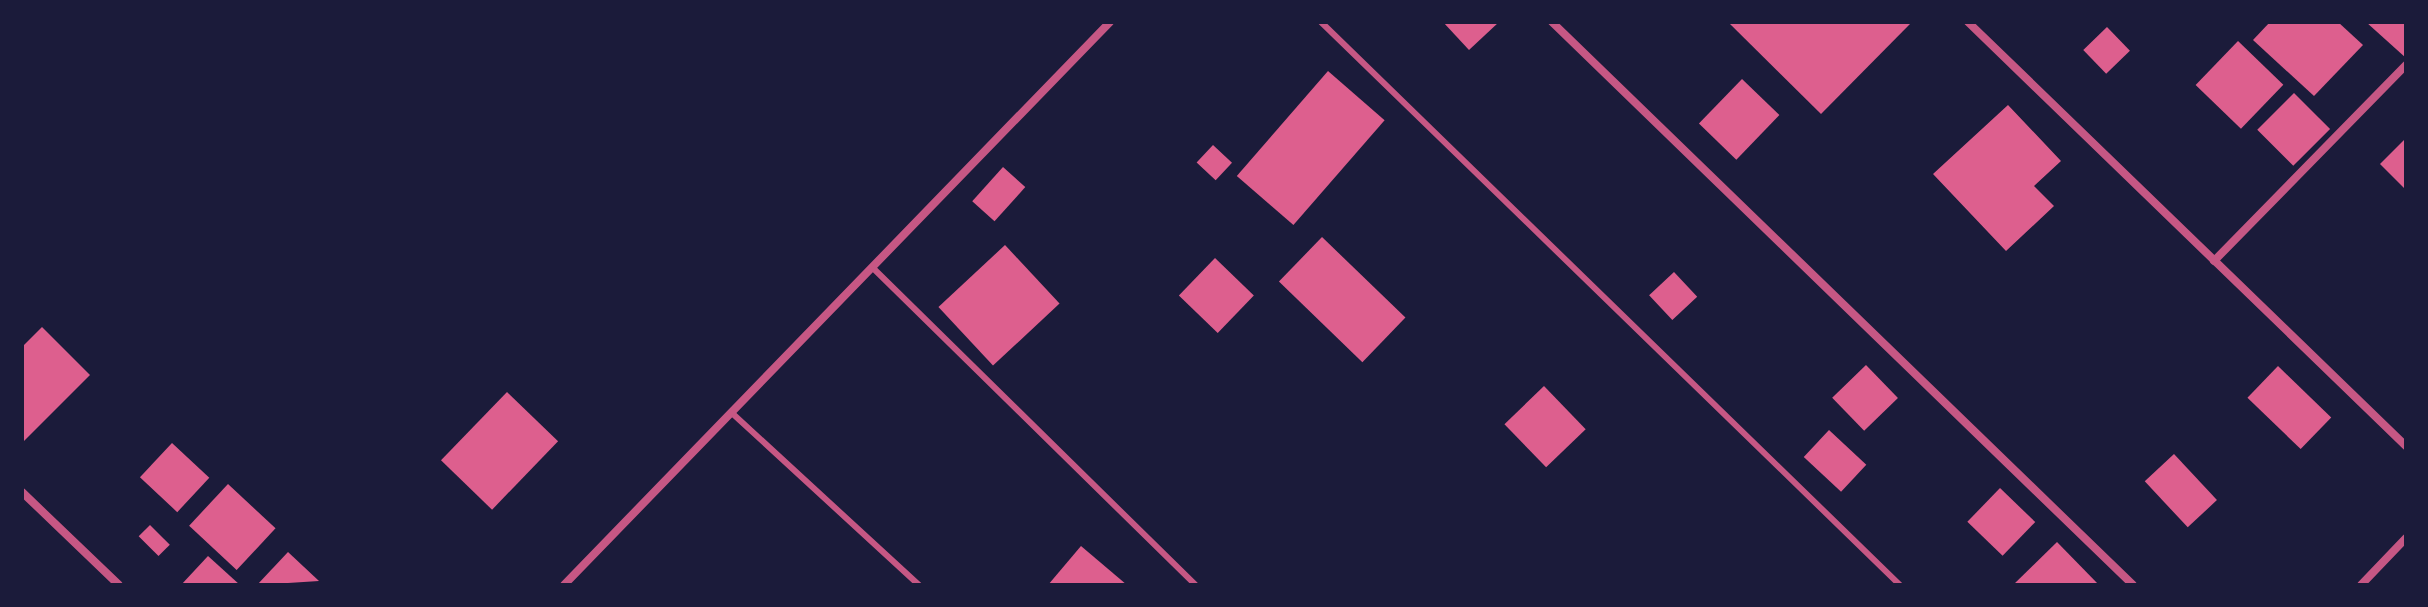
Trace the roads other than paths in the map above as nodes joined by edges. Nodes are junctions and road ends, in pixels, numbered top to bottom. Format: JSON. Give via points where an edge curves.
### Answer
{"nodes":[{"id":1,"x":1110,"y":22,"type":"edge"},
{"id":2,"x":1321,"y":22,"type":"edge"},
{"id":3,"x":1552,"y":22,"type":"edge"},
{"id":4,"x":1968,"y":22,"type":"edge"},
{"id":5,"x":2406,"y":65,"type":"edge"},
{"id":6,"x":2214,"y":261,"type":"junction"},
{"id":7,"x":875,"y":270,"type":"junction"},
{"id":8,"x":733,"y":414,"type":"junction"},
{"id":9,"x":2406,"y":446,"type":"edge"},
{"id":10,"x":22,"y":492,"type":"edge"},
{"id":11,"x":2406,"y":538,"type":"edge"},
{"id":12,"x":119,"y":585,"type":"edge"},
{"id":13,"x":564,"y":585,"type":"edge"},
{"id":14,"x":919,"y":585,"type":"edge"},
{"id":15,"x":1195,"y":585,"type":"edge"},
{"id":16,"x":1900,"y":585,"type":"edge"},
{"id":17,"x":2133,"y":585,"type":"edge"},
{"id":18,"x":2361,"y":585,"type":"edge"}],
"edges":[{"from":1,"to":7,"type":"street"},
{"from":2,"to":16,"type":"lane"},
{"from":3,"to":17,"type":"street"},
{"from":4,"to":6,"type":"street"},
{"from":5,"to":6,"type":"street"},
{"from":6,"to":9,"type":"street"},
{"from":7,"to":8,"type":"street"},
{"from":7,"to":15,"type":"lane"},
{"from":8,"to":13,"type":"street"},
{"from":8,"to":14,"type":"lane"},
{"from":10,"to":12,"type":"street"},
{"from":11,"to":18,"type":"street"}]}
